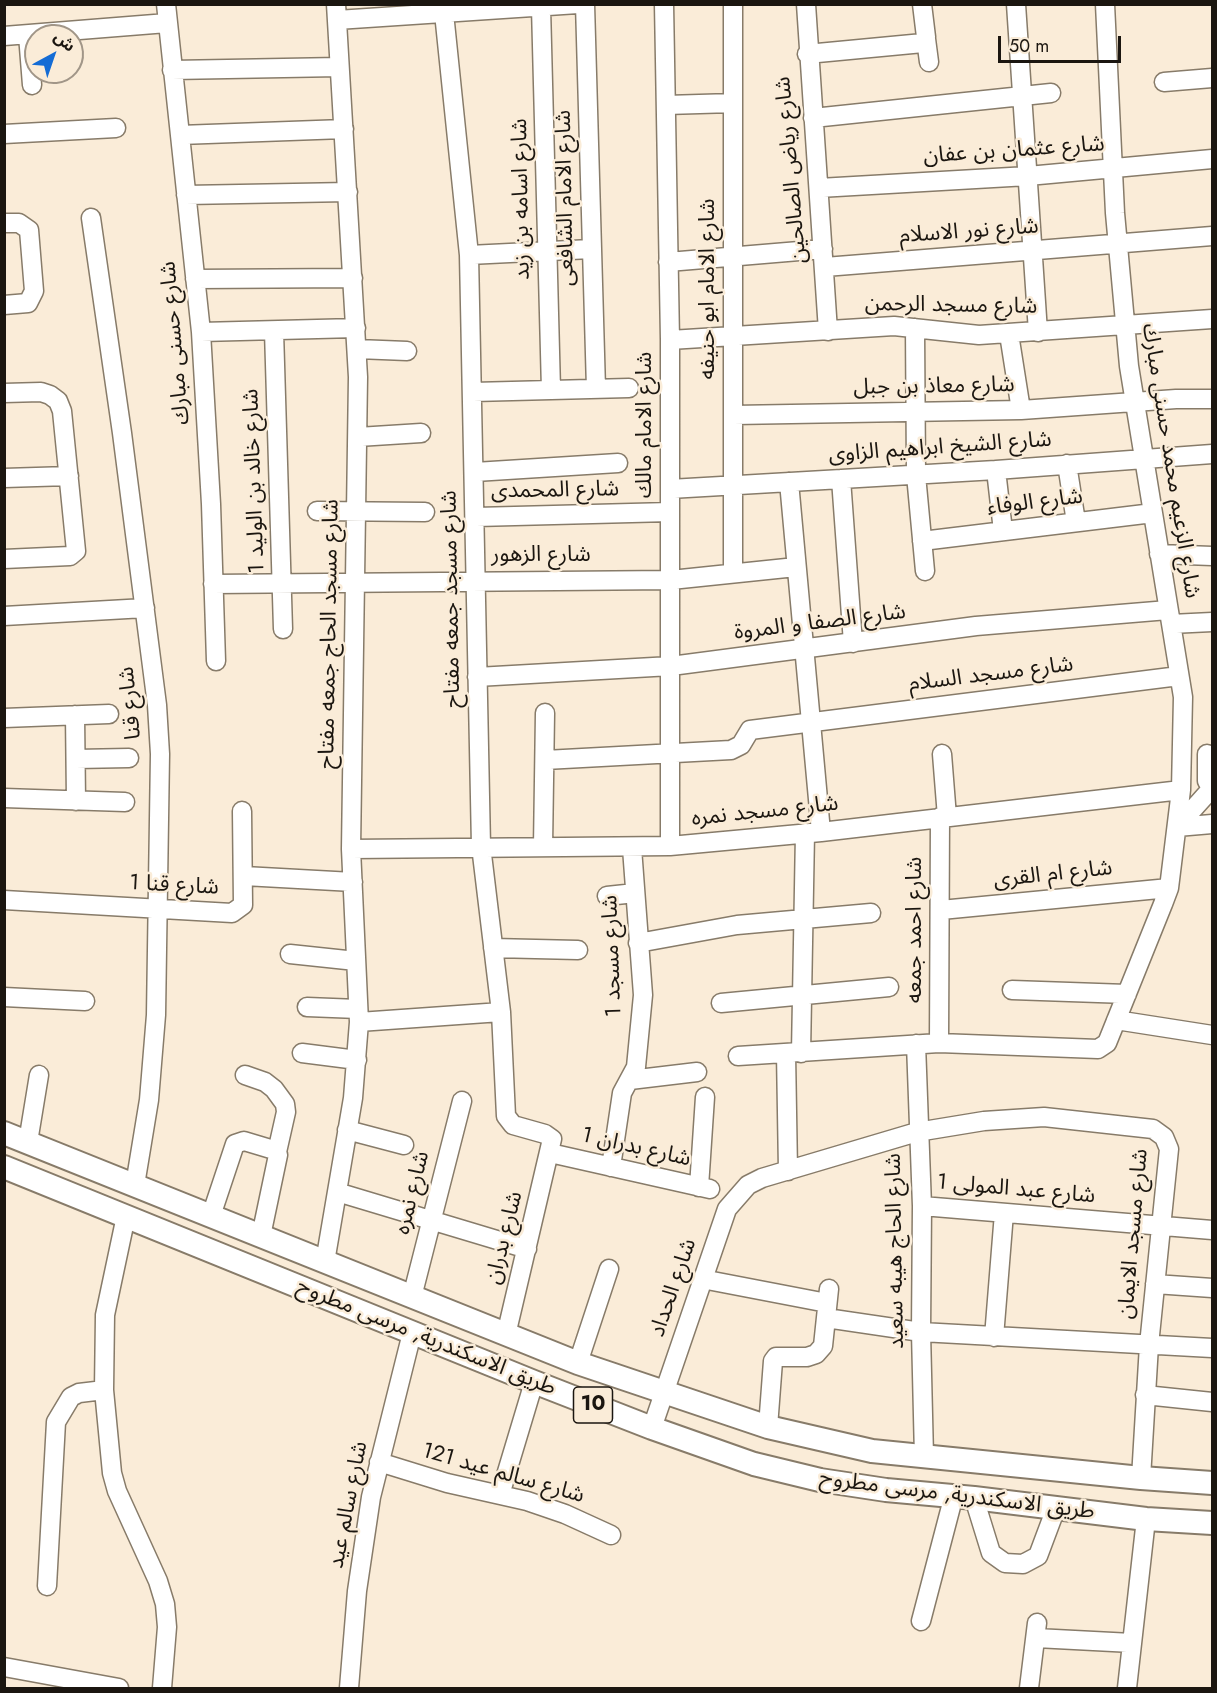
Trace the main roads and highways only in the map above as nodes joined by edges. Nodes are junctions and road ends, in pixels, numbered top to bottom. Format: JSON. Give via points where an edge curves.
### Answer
{"nodes":[{"id":1,"x":4,"y":1132,"type":"edge"},
{"id":2,"x":4,"y":1167,"type":"edge"},
{"id":3,"x":1212,"y":1483,"type":"edge"},
{"id":4,"x":1212,"y":1523,"type":"edge"}],
"edges":[{"from":1,"to":3,"type":"main road","name":"طريق الاسكندرية, مرسى مطروح","number":"10","via":[[578,1363],[768,1427],[861,1449],[924,1457]]},
{"from":2,"to":4,"type":"main road","name":"طريق الاسكندرية, مرسى مطروح","number":"10","via":[[534,1382],[754,1464],[886,1491]]}]}
